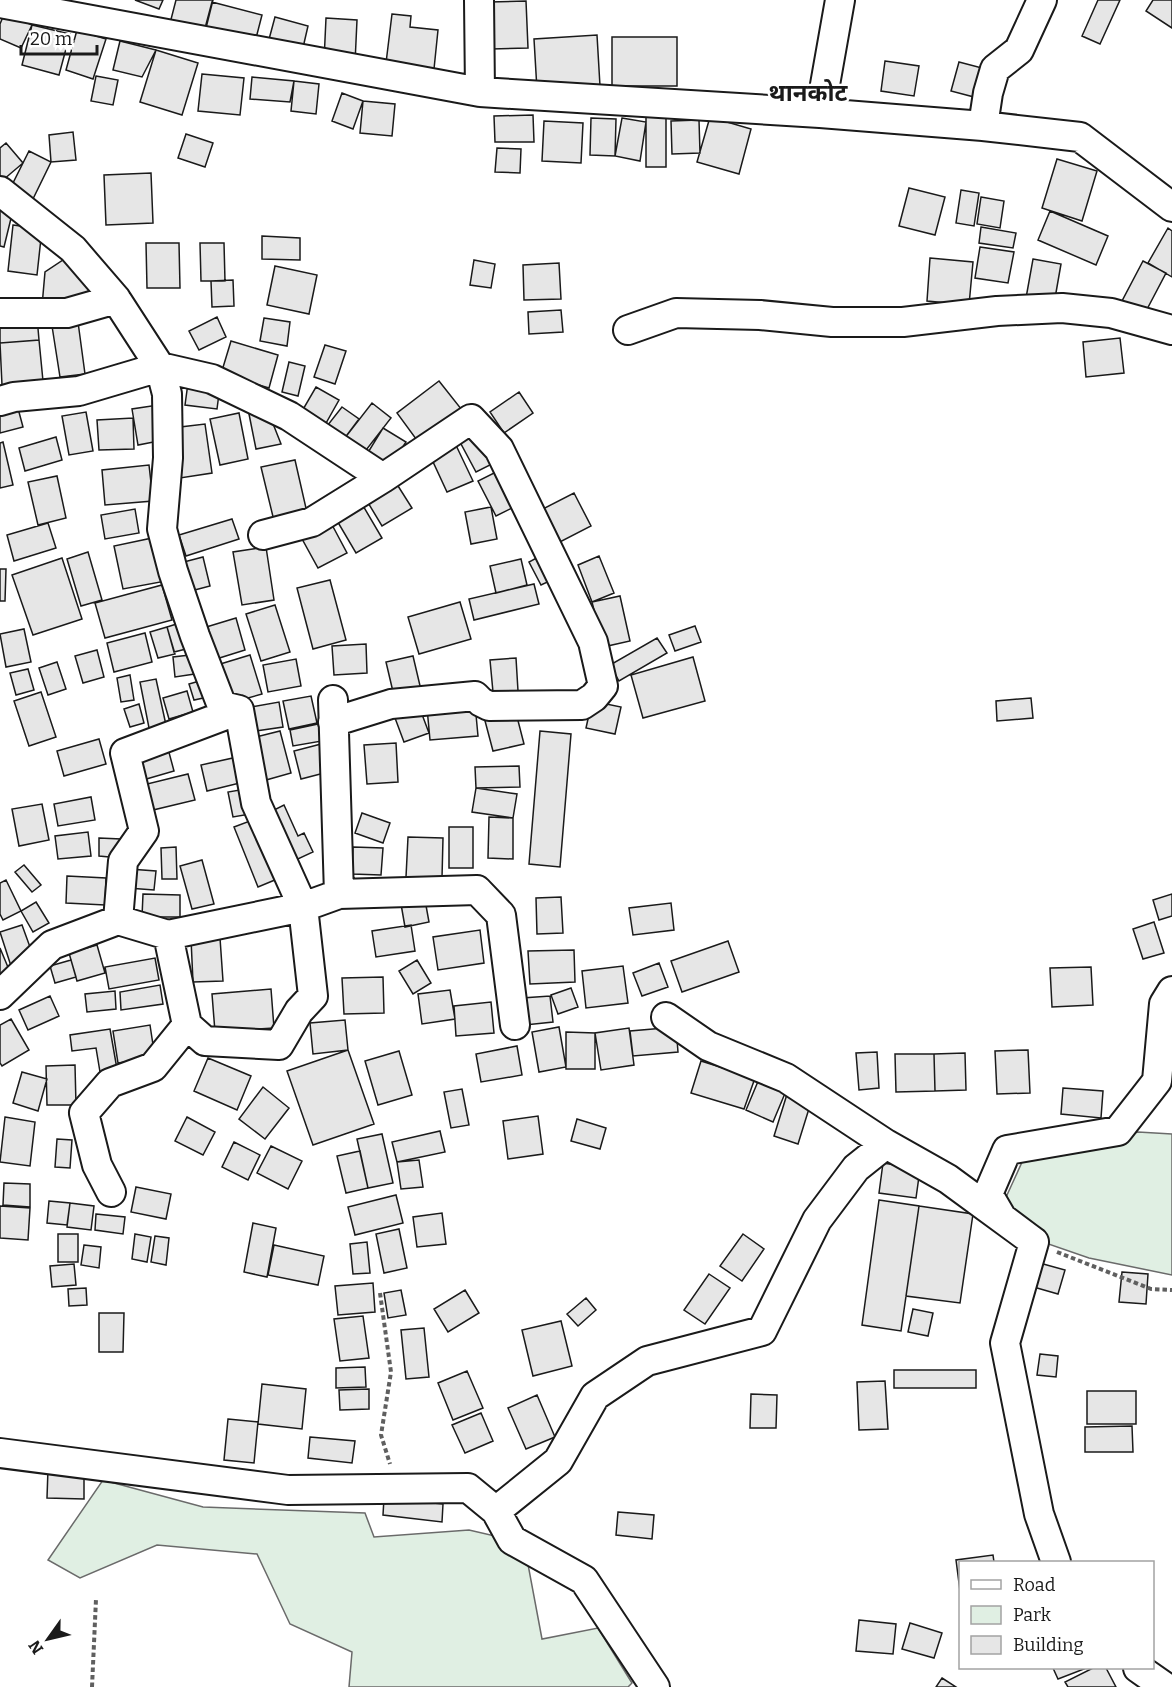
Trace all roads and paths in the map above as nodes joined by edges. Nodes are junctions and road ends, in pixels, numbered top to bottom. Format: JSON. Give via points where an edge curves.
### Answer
{"nodes":[{"id":1,"x":479,"y":0,"type":"edge"},
{"id":2,"x":840,"y":0,"type":"edge"},
{"id":3,"x":1042,"y":0,"type":"edge"},
{"id":4,"x":0,"y":3,"type":"edge"},
{"id":5,"x":480,"y":92,"type":"junction"},
{"id":6,"x":820,"y":113,"type":"junction"},
{"id":7,"x":983,"y":126,"type":"junction"},
{"id":8,"x":0,"y":191,"type":"edge"},
{"id":9,"x":1172,"y":207,"type":"edge"},
{"id":10,"x":116,"y":299,"type":"junction"},
{"id":11,"x":0,"y":313,"type":"edge"},
{"id":12,"x":628,"y":330,"type":"dead end"},
{"id":13,"x":1172,"y":330,"type":"edge"},
{"id":14,"x":160,"y":367,"type":"junction"},
{"id":15,"x":0,"y":401,"type":"edge"},
{"id":16,"x":383,"y":478,"type":"junction"},
{"id":17,"x":263,"y":535,"type":"dead end"},
{"id":18,"x":239,"y":710,"type":"junction"},
{"id":19,"x":339,"y":894,"type":"junction"},
{"id":20,"x":303,"y":907,"type":"junction"},
{"id":21,"x":118,"y":920,"type":"junction"},
{"id":22,"x":168,"y":935,"type":"junction"},
{"id":23,"x":1172,"y":991,"type":"edge"},
{"id":24,"x":0,"y":995,"type":"edge"},
{"id":25,"x":666,"y":1017,"type":"dead end"},
{"id":26,"x":515,"y":1025,"type":"dead end"},
{"id":27,"x":187,"y":1026,"type":"junction"},
{"id":28,"x":1164,"y":1081,"type":"edge"},
{"id":29,"x":886,"y":1144,"type":"junction"},
{"id":30,"x":111,"y":1192,"type":"dead end"},
{"id":31,"x":1034,"y":1242,"type":"junction"},
{"id":32,"x":1172,"y":1290,"type":"edge"},
{"id":33,"x":380,"y":1293,"type":"dead end"},
{"id":34,"x":0,"y":1453,"type":"edge"},
{"id":35,"x":397,"y":1487,"type":"junction"},
{"id":36,"x":496,"y":1511,"type":"junction"},
{"id":37,"x":1055,"y":1561,"type":"edge"},
{"id":38,"x":96,"y":1599,"type":"dead end"},
{"id":39,"x":1139,"y":1669,"type":"edge"},
{"id":40,"x":92,"y":1687,"type":"edge"},
{"id":41,"x":655,"y":1687,"type":"edge"},
{"id":42,"x":1165,"y":1687,"type":"edge"}],
"edges":[{"from":1,"to":5,"type":"street"},
{"from":2,"to":6,"type":"street"},
{"from":3,"to":7,"type":"street","via":[[1019,50],[995,69]]},
{"from":4,"to":5,"type":"street"},
{"from":5,"to":6,"type":"street"},
{"from":6,"to":7,"type":"street"},
{"from":7,"to":9,"type":"street","via":[[1080,137]]},
{"from":8,"to":10,"type":"street","via":[[73,249]]},
{"from":10,"to":11,"type":"street","via":[[67,313]]},
{"from":10,"to":14,"type":"street"},
{"from":12,"to":13,"type":"street","via":[[676,313],[903,322],[1062,308],[1111,313]]},
{"from":14,"to":15,"type":"street","via":[[79,391]]},
{"from":14,"to":16,"type":"street","via":[[212,379],[289,416]]},
{"from":14,"to":18,"type":"street","via":[[168,404],[162,529],[195,636],[222,706]]},
{"from":16,"to":17,"type":"street","via":[[312,522]]},
{"from":16,"to":19,"type":"street","via":[[471,419],[499,449],[593,642],[603,686],[582,705],[489,706],[476,696],[333,711]]},
{"from":18,"to":20,"type":"street","via":[[256,802]]},
{"from":18,"to":21,"type":"street","via":[[125,753],[144,831],[123,861]]},
{"from":19,"to":20,"type":"street"},
{"from":19,"to":26,"type":"street","via":[[477,890],[501,915]]},
{"from":20,"to":22,"type":"street"},
{"from":20,"to":27,"type":"street","via":[[313,996],[279,1045],[205,1041]]},
{"from":21,"to":22,"type":"street"},
{"from":21,"to":24,"type":"street","via":[[52,945]]},
{"from":22,"to":27,"type":"street"},
{"from":23,"to":28,"type":"street","via":[[1164,1004]]},
{"from":25,"to":29,"type":"street","via":[[708,1046],[786,1078]]},
{"from":27,"to":30,"type":"street","via":[[153,1067],[110,1083],[84,1113],[97,1165]]},
{"from":28,"to":31,"type":"street","via":[[1118,1131],[1007,1150],[988,1194],[1002,1218]]},
{"from":29,"to":31,"type":"street","via":[[948,1179]]},
{"from":29,"to":36,"type":"street","via":[[856,1168],[817,1220],[762,1331],[647,1361],[595,1396],[558,1461]]},
{"from":31,"to":32,"type":"path","via":[[1151,1289]]},
{"from":31,"to":37,"type":"street","via":[[1005,1343],[1039,1514]]},
{"from":33,"to":35,"type":"path","via":[[391,1372],[381,1435]]},
{"from":34,"to":35,"type":"street","via":[[288,1490]]},
{"from":35,"to":36,"type":"street","via":[[468,1488]]},
{"from":36,"to":41,"type":"street","via":[[512,1540],[584,1580]]},
{"from":38,"to":40,"type":"path"},
{"from":39,"to":42,"type":"street"}]}
